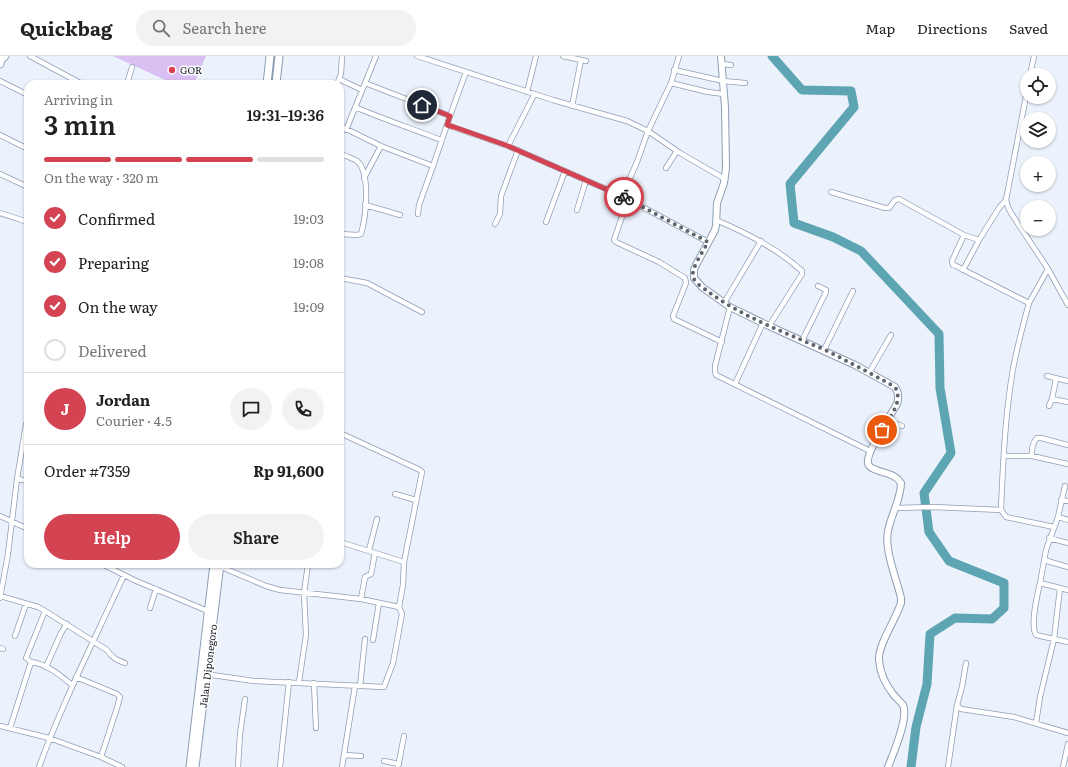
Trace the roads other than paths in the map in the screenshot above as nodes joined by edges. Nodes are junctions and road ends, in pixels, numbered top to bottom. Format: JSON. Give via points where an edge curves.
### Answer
{"nodes":[{"id":1,"x":30,"y":56,"type":"edge"},
{"id":2,"x":270,"y":56,"type":"edge"},
{"id":3,"x":279,"y":56,"type":"edge"},
{"id":4,"x":342,"y":56,"type":"edge"},
{"id":5,"x":376,"y":56,"type":"edge"},
{"id":6,"x":417,"y":56,"type":"edge"},
{"id":7,"x":536,"y":56,"type":"edge"},
{"id":8,"x":563,"y":56,"type":"edge"},
{"id":9,"x":678,"y":56,"type":"edge"},
{"id":10,"x":721,"y":56,"type":"edge"},
{"id":11,"x":1034,"y":56,"type":"edge"},
{"id":12,"x":722,"y":64,"type":"junction"},
{"id":13,"x":731,"y":65,"type":"dead end"},
{"id":14,"x":132,"y":67,"type":"dead end"},
{"id":15,"x":1031,"y":68,"type":"edge"},
{"id":16,"x":674,"y":70,"type":"junction"},
{"id":17,"x":466,"y":72,"type":"junction"},
{"id":18,"x":75,"y":80,"type":"edge"},
{"id":19,"x":128,"y":80,"type":"edge"},
{"id":20,"x":267,"y":80,"type":"edge"},
{"id":21,"x":276,"y":80,"type":"edge"},
{"id":22,"x":339,"y":80,"type":"edge"},
{"id":23,"x":0,"y":81,"type":"edge"},
{"id":24,"x":723,"y":81,"type":"junction"},
{"id":25,"x":365,"y":83,"type":"junction"},
{"id":26,"x":671,"y":83,"type":"junction"},
{"id":27,"x":745,"y":83,"type":"dead end"},
{"id":28,"x":344,"y":84,"type":"edge"},
{"id":29,"x":362,"y":90,"type":"junction"},
{"id":30,"x":527,"y":92,"type":"junction"},
{"id":31,"x":24,"y":93,"type":"edge"},
{"id":32,"x":724,"y":94,"type":"junction"},
{"id":33,"x":534,"y":95,"type":"junction"},
{"id":34,"x":1024,"y":104,"type":"edge"},
{"id":35,"x":572,"y":106,"type":"junction"},
{"id":36,"x":355,"y":107,"type":"junction"},
{"id":37,"x":450,"y":116,"type":"junction"},
{"id":38,"x":447,"y":125,"type":"junction"},
{"id":39,"x":346,"y":130,"type":"joint"},
{"id":40,"x":648,"y":131,"type":"junction"},
{"id":41,"x":0,"y":135,"type":"edge"},
{"id":42,"x":441,"y":140,"type":"junction"},
{"id":43,"x":381,"y":146,"type":"junction"},
{"id":44,"x":508,"y":146,"type":"junction"},
{"id":45,"x":24,"y":147,"type":"edge"},
{"id":46,"x":518,"y":150,"type":"junction"},
{"id":47,"x":677,"y":150,"type":"junction"},
{"id":48,"x":344,"y":155,"type":"edge"},
{"id":49,"x":433,"y":166,"type":"junction"},
{"id":50,"x":666,"y":168,"type":"dead end"},
{"id":51,"x":565,"y":170,"type":"junction"},
{"id":52,"x":0,"y":174,"type":"edge"},
{"id":53,"x":364,"y":178,"type":"junction"},
{"id":54,"x":725,"y":179,"type":"junction"},
{"id":55,"x":586,"y":180,"type":"junction"},
{"id":56,"x":24,"y":185,"type":"edge"},
{"id":57,"x":830,"y":192,"type":"dead end"},
{"id":58,"x":622,"y":196,"type":"junction"},
{"id":59,"x":628,"y":199,"type":"junction"},
{"id":60,"x":1006,"y":200,"type":"junction"},
{"id":61,"x":365,"y":205,"type":"junction"},
{"id":62,"x":577,"y":210,"type":"dead end"},
{"id":63,"x":0,"y":213,"type":"edge"},
{"id":64,"x":418,"y":214,"type":"dead end"},
{"id":65,"x":400,"y":216,"type":"dead end"},
{"id":66,"x":24,"y":220,"type":"edge"},
{"id":67,"x":716,"y":220,"type":"junction"},
{"id":68,"x":546,"y":222,"type":"dead end"},
{"id":69,"x":496,"y":224,"type":"dead end"},
{"id":70,"x":344,"y":234,"type":"edge"},
{"id":71,"x":964,"y":235,"type":"junction"},
{"id":72,"x":979,"y":240,"type":"junction"},
{"id":73,"x":761,"y":241,"type":"junction"},
{"id":74,"x":708,"y":242,"type":"junction"},
{"id":75,"x":1048,"y":269,"type":"junction"},
{"id":76,"x":963,"y":270,"type":"junction"},
{"id":77,"x":694,"y":278,"type":"junction"},
{"id":78,"x":344,"y":279,"type":"edge"},
{"id":79,"x":686,"y":280,"type":"junction"},
{"id":80,"x":818,"y":286,"type":"dead end"},
{"id":81,"x":853,"y":291,"type":"dead end"},
{"id":82,"x":724,"y":303,"type":"junction"},
{"id":83,"x":1029,"y":303,"type":"junction"},
{"id":84,"x":1068,"y":306,"type":"edge"},
{"id":85,"x":730,"y":307,"type":"junction"},
{"id":86,"x":422,"y":312,"type":"dead end"},
{"id":87,"x":766,"y":325,"type":"junction"},
{"id":88,"x":891,"y":335,"type":"dead end"},
{"id":89,"x":802,"y":341,"type":"junction"},
{"id":90,"x":722,"y":342,"type":"junction"},
{"id":91,"x":824,"y":350,"type":"junction"},
{"id":92,"x":869,"y":373,"type":"junction"},
{"id":93,"x":1046,"y":376,"type":"dead end"},
{"id":94,"x":1056,"y":379,"type":"junction"},
{"id":95,"x":1068,"y":381,"type":"edge"},
{"id":96,"x":735,"y":384,"type":"junction"},
{"id":97,"x":1052,"y":399,"type":"junction"},
{"id":98,"x":1068,"y":402,"type":"edge"},
{"id":99,"x":1049,"y":406,"type":"dead end"},
{"id":100,"x":887,"y":421,"type":"junction"},
{"id":101,"x":902,"y":426,"type":"dead end"},
{"id":102,"x":344,"y":435,"type":"edge"},
{"id":103,"x":24,"y":436,"type":"edge"},
{"id":104,"x":1068,"y":445,"type":"edge"},
{"id":105,"x":870,"y":451,"type":"junction"},
{"id":106,"x":1004,"y":456,"type":"junction"},
{"id":107,"x":1032,"y":456,"type":"junction"},
{"id":108,"x":1068,"y":464,"type":"edge"},
{"id":109,"x":17,"y":480,"type":"junction"},
{"id":110,"x":24,"y":481,"type":"edge"},
{"id":111,"x":1065,"y":486,"type":"dead end"},
{"id":112,"x":395,"y":494,"type":"dead end"},
{"id":113,"x":416,"y":500,"type":"junction"},
{"id":114,"x":1061,"y":500,"type":"junction"},
{"id":115,"x":1068,"y":501,"type":"edge"},
{"id":116,"x":895,"y":508,"type":"junction"},
{"id":117,"x":1001,"y":510,"type":"junction"},
{"id":118,"x":0,"y":516,"type":"edge"},
{"id":119,"x":1058,"y":517,"type":"junction"},
{"id":120,"x":378,"y":518,"type":"dead end"},
{"id":121,"x":1068,"y":520,"type":"edge"},
{"id":122,"x":11,"y":522,"type":"junction"},
{"id":123,"x":1054,"y":526,"type":"junction"},
{"id":124,"x":24,"y":527,"type":"edge"},
{"id":125,"x":1049,"y":538,"type":"junction"},
{"id":126,"x":344,"y":543,"type":"edge"},
{"id":127,"x":1068,"y":543,"type":"edge"},
{"id":128,"x":369,"y":550,"type":"junction"},
{"id":129,"x":376,"y":553,"type":"junction"},
{"id":130,"x":1044,"y":560,"type":"junction"},
{"id":131,"x":404,"y":562,"type":"junction"},
{"id":132,"x":1068,"y":567,"type":"edge"},
{"id":133,"x":110,"y":568,"type":"edge"},
{"id":134,"x":218,"y":568,"type":"edge"},
{"id":135,"x":225,"y":568,"type":"edge"},
{"id":136,"x":307,"y":568,"type":"edge"},
{"id":137,"x":124,"y":575,"type":"junction"},
{"id":138,"x":1040,"y":583,"type":"junction"},
{"id":139,"x":1060,"y":588,"type":"junction"},
{"id":140,"x":156,"y":589,"type":"junction"},
{"id":141,"x":1068,"y":590,"type":"edge"},
{"id":142,"x":304,"y":593,"type":"junction"},
{"id":143,"x":0,"y":597,"type":"edge"},
{"id":144,"x":361,"y":599,"type":"junction"},
{"id":145,"x":379,"y":603,"type":"junction"},
{"id":146,"x":26,"y":604,"type":"junction"},
{"id":147,"x":399,"y":607,"type":"junction"},
{"id":148,"x":150,"y":608,"type":"dead end"},
{"id":149,"x":45,"y":611,"type":"junction"},
{"id":150,"x":211,"y":612,"type":"junction"},
{"id":151,"x":67,"y":624,"type":"junction"},
{"id":152,"x":15,"y":636,"type":"dead end"},
{"id":153,"x":365,"y":639,"type":"dead end"},
{"id":154,"x":1054,"y":639,"type":"junction"},
{"id":155,"x":373,"y":640,"type":"dead end"},
{"id":156,"x":93,"y":641,"type":"junction"},
{"id":157,"x":1068,"y":642,"type":"edge"},
{"id":158,"x":20,"y":655,"type":"dead end"},
{"id":159,"x":26,"y":658,"type":"junction"},
{"id":160,"x":32,"y":662,"type":"junction"},
{"id":161,"x":126,"y":663,"type":"dead end"},
{"id":162,"x":966,"y":663,"type":"dead end"},
{"id":163,"x":46,"y":667,"type":"junction"},
{"id":164,"x":204,"y":674,"type":"junction"},
{"id":165,"x":76,"y":677,"type":"junction"},
{"id":166,"x":289,"y":682,"type":"junction"},
{"id":167,"x":299,"y":682,"type":"junction"},
{"id":168,"x":314,"y":683,"type":"junction"},
{"id":169,"x":72,"y":685,"type":"junction"},
{"id":170,"x":358,"y":686,"type":"junction"},
{"id":171,"x":245,"y":699,"type":"dead end"},
{"id":172,"x":957,"y":706,"type":"junction"},
{"id":173,"x":1036,"y":723,"type":"junction"},
{"id":174,"x":0,"y":726,"type":"edge"},
{"id":175,"x":10,"y":728,"type":"junction"},
{"id":176,"x":316,"y":728,"type":"dead end"},
{"id":177,"x":1068,"y":733,"type":"edge"},
{"id":178,"x":404,"y":736,"type":"dead end"},
{"id":179,"x":49,"y":738,"type":"junction"},
{"id":180,"x":1068,"y":744,"type":"edge"},
{"id":181,"x":344,"y":754,"type":"junction"},
{"id":182,"x":361,"y":756,"type":"dead end"},
{"id":183,"x":101,"y":758,"type":"junction"},
{"id":184,"x":384,"y":761,"type":"dead end"},
{"id":185,"x":399,"y":765,"type":"edge"},
{"id":186,"x":39,"y":767,"type":"edge"},
{"id":187,"x":122,"y":767,"type":"edge"},
{"id":188,"x":190,"y":767,"type":"edge"},
{"id":189,"x":195,"y":767,"type":"edge"},
{"id":190,"x":238,"y":767,"type":"edge"},
{"id":191,"x":280,"y":767,"type":"edge"},
{"id":192,"x":342,"y":767,"type":"edge"},
{"id":193,"x":888,"y":767,"type":"edge"},
{"id":194,"x":948,"y":767,"type":"edge"},
{"id":195,"x":1062,"y":767,"type":"edge"}],
"edges":[{"from":1,"to":18,"type":"street"},
{"from":2,"to":20,"type":"main road"},
{"from":3,"to":21,"type":"main road"},
{"from":4,"to":22,"type":"street"},
{"from":5,"to":25,"type":"street"},
{"from":6,"to":17,"type":"street"},
{"from":7,"to":30,"type":"street"},
{"from":8,"to":35,"type":"street","via":[[584,60]]},
{"from":9,"to":16,"type":"street"},
{"from":10,"to":12,"type":"street"},
{"from":11,"to":15,"type":"street"},
{"from":12,"to":13,"type":"street"},
{"from":12,"to":24,"type":"street"},
{"from":14,"to":19,"type":"street"},
{"from":16,"to":24,"type":"street"},
{"from":16,"to":26,"type":"street"},
{"from":17,"to":30,"type":"street"},
{"from":17,"to":37,"type":"street"},
{"from":23,"to":31,"type":"street"},
{"from":24,"to":27,"type":"street"},
{"from":24,"to":32,"type":"street"},
{"from":25,"to":29,"type":"street"},
{"from":25,"to":37,"type":"street"},
{"from":26,"to":32,"type":"street"},
{"from":26,"to":40,"type":"street"},
{"from":28,"to":29,"type":"street"},
{"from":29,"to":36,"type":"street"},
{"from":30,"to":33,"type":"street"},
{"from":32,"to":54,"type":"street"},
{"from":33,"to":35,"type":"street"},
{"from":33,"to":44,"type":"street"},
{"from":34,"to":60,"type":"street"},
{"from":35,"to":40,"type":"street","via":[[627,121]]},
{"from":36,"to":39,"type":"street"},
{"from":36,"to":42,"type":"street"},
{"from":37,"to":38,"type":"street"},
{"from":38,"to":42,"type":"street"},
{"from":38,"to":44,"type":"street"},
{"from":39,"to":43,"type":"street"},
{"from":40,"to":47,"type":"street"},
{"from":40,"to":58,"type":"street"},
{"from":41,"to":45,"type":"street"},
{"from":42,"to":49,"type":"street"},
{"from":43,"to":49,"type":"street"},
{"from":43,"to":53,"type":"street"},
{"from":44,"to":46,"type":"street"},
{"from":46,"to":51,"type":"street"},
{"from":46,"to":69,"type":"street","via":[[501,196],[500,214]]},
{"from":47,"to":50,"type":"street"},
{"from":47,"to":54,"type":"street"},
{"from":48,"to":53,"type":"street","via":[[356,161],[363,170]]},
{"from":49,"to":64,"type":"street"},
{"from":51,"to":55,"type":"street"},
{"from":51,"to":68,"type":"street"},
{"from":52,"to":56,"type":"street"},
{"from":53,"to":61,"type":"street"},
{"from":54,"to":67,"type":"street","via":[[717,203]]},
{"from":55,"to":58,"type":"street"},
{"from":55,"to":62,"type":"street"},
{"from":57,"to":71,"type":"street","via":[[885,208],[889,208],[899,199]]},
{"from":58,"to":59,"type":"street"},
{"from":59,"to":74,"type":"street"},
{"from":59,"to":79,"type":"street","via":[[614,240],[659,262]]},
{"from":60,"to":72,"type":"street"},
{"from":60,"to":75,"type":"street","via":[[1011,213]]},
{"from":61,"to":65,"type":"street"},
{"from":61,"to":70,"type":"street","via":[[361,234]]},
{"from":63,"to":66,"type":"street"},
{"from":67,"to":73,"type":"street"},
{"from":67,"to":74,"type":"street","via":[[715,230]]},
{"from":71,"to":72,"type":"street"},
{"from":71,"to":76,"type":"street","via":[[952,261]]},
{"from":72,"to":76,"type":"street"},
{"from":73,"to":82,"type":"street"},
{"from":73,"to":87,"type":"street","via":[[802,272]]},
{"from":74,"to":77,"type":"street","via":[[694,270]]},
{"from":75,"to":83,"type":"street"},
{"from":75,"to":84,"type":"street"},
{"from":76,"to":83,"type":"street"},
{"from":77,"to":79,"type":"street"},
{"from":77,"to":82,"type":"street"},
{"from":78,"to":86,"type":"street","via":[[368,283]]},
{"from":79,"to":90,"type":"street","via":[[674,319]]},
{"from":80,"to":89,"type":"street","via":[[826,292]]},
{"from":81,"to":91,"type":"street"},
{"from":82,"to":85,"type":"street"},
{"from":83,"to":106,"type":"street","via":[[1014,368]]},
{"from":85,"to":87,"type":"street"},
{"from":85,"to":90,"type":"street"},
{"from":87,"to":89,"type":"street"},
{"from":87,"to":96,"type":"street"},
{"from":88,"to":92,"type":"street"},
{"from":89,"to":91,"type":"street"},
{"from":90,"to":96,"type":"street","via":[[716,375]]},
{"from":91,"to":92,"type":"street"},
{"from":92,"to":100,"type":"street","via":[[898,391],[898,399]]},
{"from":93,"to":94,"type":"street"},
{"from":94,"to":95,"type":"street"},
{"from":94,"to":97,"type":"street"},
{"from":96,"to":105,"type":"street"},
{"from":97,"to":98,"type":"street"},
{"from":97,"to":99,"type":"street"},
{"from":100,"to":101,"type":"street"},
{"from":100,"to":105,"type":"street"},
{"from":102,"to":113,"type":"street","via":[[420,470],[422,476]]},
{"from":103,"to":109,"type":"street"},
{"from":104,"to":107,"type":"street","via":[[1036,438]]},
{"from":105,"to":116,"type":"street","via":[[870,466],[895,476],[901,483]]},
{"from":106,"to":107,"type":"street"},
{"from":106,"to":117,"type":"street"},
{"from":107,"to":108,"type":"street"},
{"from":109,"to":110,"type":"street"},
{"from":109,"to":122,"type":"street"},
{"from":111,"to":114,"type":"street"},
{"from":112,"to":113,"type":"street"},
{"from":113,"to":131,"type":"street"},
{"from":114,"to":115,"type":"street"},
{"from":114,"to":119,"type":"street"},
{"from":116,"to":117,"type":"street"},
{"from":116,"to":193,"type":"street","via":[[887,536],[901,603],[879,660],[884,680],[902,704],[904,715]]},
{"from":117,"to":123,"type":"street","via":[[1006,517]]},
{"from":118,"to":122,"type":"street"},
{"from":119,"to":121,"type":"street"},
{"from":119,"to":123,"type":"street"},
{"from":120,"to":128,"type":"street"},
{"from":122,"to":124,"type":"street"},
{"from":122,"to":143,"type":"street"},
{"from":123,"to":125,"type":"street"},
{"from":125,"to":127,"type":"street"},
{"from":125,"to":130,"type":"street"},
{"from":126,"to":128,"type":"street"},
{"from":128,"to":129,"type":"street"},
{"from":129,"to":131,"type":"street"},
{"from":129,"to":144,"type":"street","via":[[371,574],[365,578]]},
{"from":130,"to":132,"type":"street"},
{"from":130,"to":138,"type":"street"},
{"from":131,"to":147,"type":"street"},
{"from":133,"to":137,"type":"street"},
{"from":134,"to":150,"type":"main road","name":"Jalan Diponegoro"},
{"from":135,"to":142,"type":"street","via":[[266,586]]},
{"from":136,"to":142,"type":"street"},
{"from":137,"to":140,"type":"street"},
{"from":137,"to":156,"type":"street"},
{"from":138,"to":139,"type":"street"},
{"from":138,"to":154,"type":"street","via":[[1034,630],[1036,636]]},
{"from":139,"to":141,"type":"street"},
{"from":139,"to":154,"type":"street"},
{"from":140,"to":148,"type":"street"},
{"from":140,"to":150,"type":"street"},
{"from":142,"to":144,"type":"street"},
{"from":142,"to":167,"type":"street","via":[[306,635]]},
{"from":143,"to":146,"type":"street"},
{"from":144,"to":145,"type":"street"},
{"from":145,"to":147,"type":"street"},
{"from":145,"to":155,"type":"street"},
{"from":146,"to":149,"type":"street"},
{"from":146,"to":152,"type":"street"},
{"from":147,"to":170,"type":"street","via":[[402,614],[393,663],[385,687]]},
{"from":149,"to":151,"type":"street"},
{"from":149,"to":159,"type":"street"},
{"from":150,"to":164,"type":"main road","name":"Jalan Diponegoro"},
{"from":151,"to":156,"type":"street"},
{"from":151,"to":163,"type":"street"},
{"from":153,"to":170,"type":"street"},
{"from":154,"to":157,"type":"street"},
{"from":154,"to":173,"type":"street"},
{"from":156,"to":161,"type":"street","via":[[116,660]]},
{"from":156,"to":165,"type":"street"},
{"from":158,"to":159,"type":"street"},
{"from":159,"to":160,"type":"street"},
{"from":160,"to":163,"type":"street"},
{"from":160,"to":175,"type":"street"},
{"from":162,"to":172,"type":"street"},
{"from":163,"to":169,"type":"street"},
{"from":164,"to":166,"type":"street","via":[[254,681]]},
{"from":164,"to":188,"type":"main road","name":"Jalan Diponegoro"},
{"from":164,"to":189,"type":"main road","name":"Jalan Diponegoro"},
{"from":165,"to":169,"type":"street"},
{"from":165,"to":183,"type":"street","via":[[120,697]]},
{"from":166,"to":167,"type":"street"},
{"from":166,"to":191,"type":"street"},
{"from":167,"to":168,"type":"street"},
{"from":168,"to":170,"type":"street"},
{"from":168,"to":176,"type":"street"},
{"from":169,"to":179,"type":"street"},
{"from":170,"to":181,"type":"street"},
{"from":171,"to":190,"type":"street"},
{"from":172,"to":173,"type":"street","via":[[965,710]]},
{"from":172,"to":194,"type":"street"},
{"from":173,"to":177,"type":"street"},
{"from":174,"to":175,"type":"street"},
{"from":175,"to":179,"type":"street"},
{"from":178,"to":185,"type":"street"},
{"from":179,"to":183,"type":"street"},
{"from":179,"to":186,"type":"street"},
{"from":180,"to":195,"type":"street"},
{"from":181,"to":182,"type":"street"},
{"from":181,"to":192,"type":"street"},
{"from":183,"to":187,"type":"street"},
{"from":184,"to":185,"type":"street"}]}
